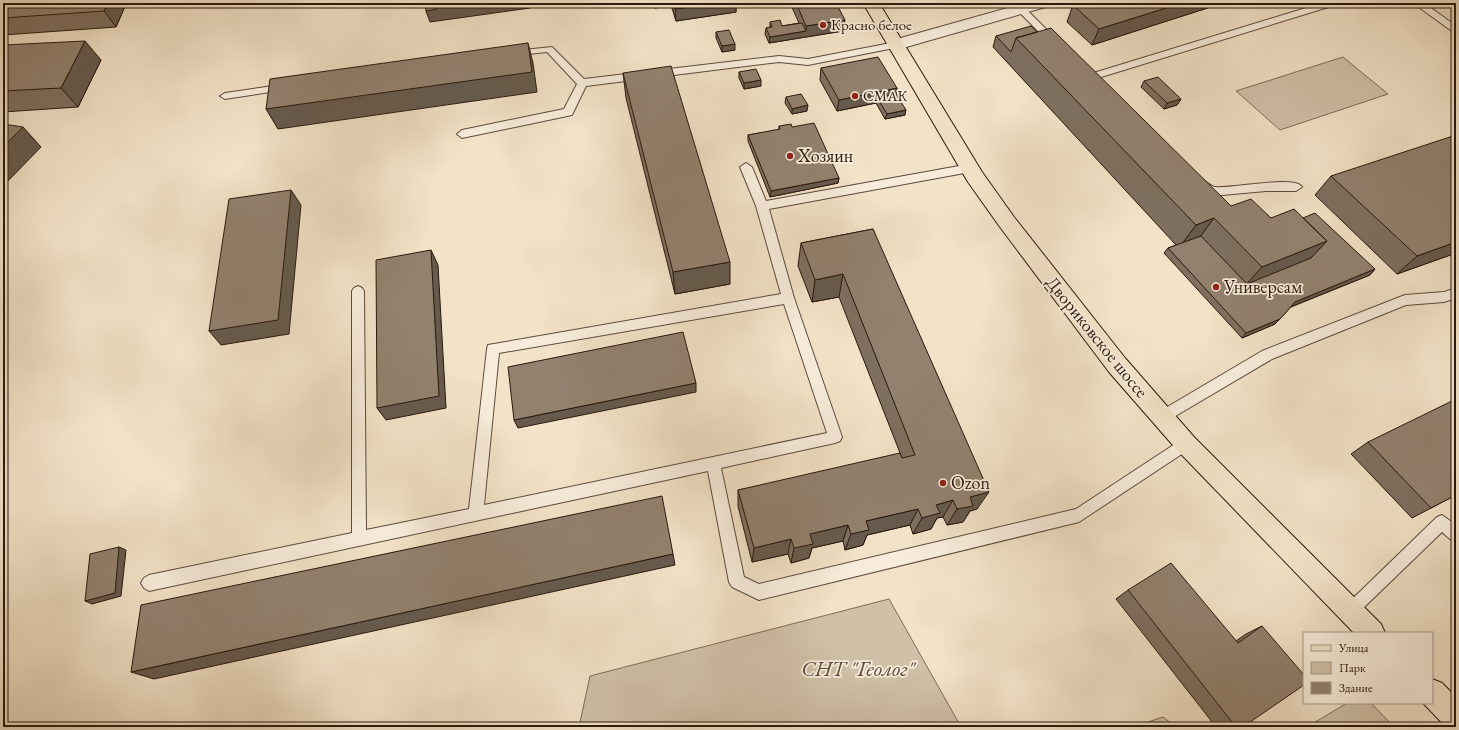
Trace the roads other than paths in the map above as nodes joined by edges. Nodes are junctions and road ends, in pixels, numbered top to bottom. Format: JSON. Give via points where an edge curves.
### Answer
{"nodes":[{"id":1,"x":871,"y":3,"type":"edge"},
{"id":2,"x":1043,"y":3,"type":"edge"},
{"id":3,"x":1332,"y":3,"type":"edge"},
{"id":4,"x":1418,"y":3,"type":"edge"},
{"id":5,"x":1021,"y":9,"type":"junction"},
{"id":6,"x":1456,"y":31,"type":"edge"},
{"id":7,"x":896,"y":46,"type":"junction"},
{"id":8,"x":1064,"y":51,"type":"edge"},
{"id":9,"x":501,"y":56,"type":"edge"},
{"id":10,"x":582,"y":83,"type":"junction"},
{"id":11,"x":296,"y":86,"type":"edge"},
{"id":12,"x":1102,"y":88,"type":"edge"},
{"id":13,"x":225,"y":96,"type":"dead end"},
{"id":14,"x":462,"y":134,"type":"dead end"},
{"id":15,"x":746,"y":167,"type":"dead end"},
{"id":16,"x":970,"y":168,"type":"junction"},
{"id":17,"x":1194,"y":176,"type":"edge"},
{"id":18,"x":1296,"y":187,"type":"dead end"},
{"id":19,"x":762,"y":206,"type":"junction"},
{"id":20,"x":358,"y":292,"type":"dead end"},
{"id":21,"x":1456,"y":293,"type":"edge"},
{"id":22,"x":788,"y":298,"type":"junction"},
{"id":23,"x":1162,"y":416,"type":"junction"},
{"id":24,"x":1186,"y":444,"type":"junction"},
{"id":25,"x":713,"y":463,"type":"junction"},
{"id":26,"x":476,"y":514,"type":"junction"},
{"id":27,"x":1456,"y":535,"type":"edge"},
{"id":28,"x":359,"y":539,"type":"junction"},
{"id":29,"x":149,"y":583,"type":"dead end"},
{"id":30,"x":1350,"y":611,"type":"junction"},
{"id":31,"x":1371,"y":632,"type":"edge"},
{"id":32,"x":1433,"y":694,"type":"edge"},
{"id":33,"x":1456,"y":717,"type":"edge"}],
"edges":[{"from":1,"to":7,"type":"main road","name":"Двориковское шоссе"},
{"from":2,"to":5,"type":"street"},
{"from":3,"to":12,"type":"lane","via":[[1088,75]]},
{"from":4,"to":6,"type":"lane"},
{"from":5,"to":7,"type":"street"},
{"from":5,"to":8,"type":"lane"},
{"from":7,"to":10,"type":"lane","via":[[808,62],[779,59]]},
{"from":7,"to":16,"type":"main road","name":"Двориковское шоссе"},
{"from":9,"to":10,"type":"lane","via":[[548,49]]},
{"from":10,"to":14,"type":"lane","via":[[568,112]]},
{"from":11,"to":13,"type":"lane"},
{"from":15,"to":19,"type":"lane"},
{"from":16,"to":19,"type":"lane"},
{"from":16,"to":23,"type":"main road","name":"Двориковское шоссе","via":[[1012,229],[1117,365]]},
{"from":17,"to":18,"type":"lane","via":[[1211,192]]},
{"from":19,"to":22,"type":"lane"},
{"from":20,"to":28,"type":"lane"},
{"from":21,"to":23,"type":"lane","via":[[1444,297],[1405,300],[1267,355]]},
{"from":22,"to":25,"type":"lane","via":[[835,437]]},
{"from":22,"to":26,"type":"lane","via":[[493,349]]},
{"from":23,"to":24,"type":"main road","name":"Двориковское шоссе"},
{"from":24,"to":25,"type":"lane","via":[[1080,515],[759,592],[737,582]]},
{"from":24,"to":30,"type":"main road","name":"Двориковское шоссе"},
{"from":25,"to":26,"type":"lane"},
{"from":26,"to":28,"type":"lane"},
{"from":27,"to":30,"type":"lane","via":[[1442,522]]},
{"from":28,"to":29,"type":"lane"},
{"from":30,"to":31,"type":"main road","name":"Двориковское шоссе"},
{"from":32,"to":33,"type":"main road"}]}
